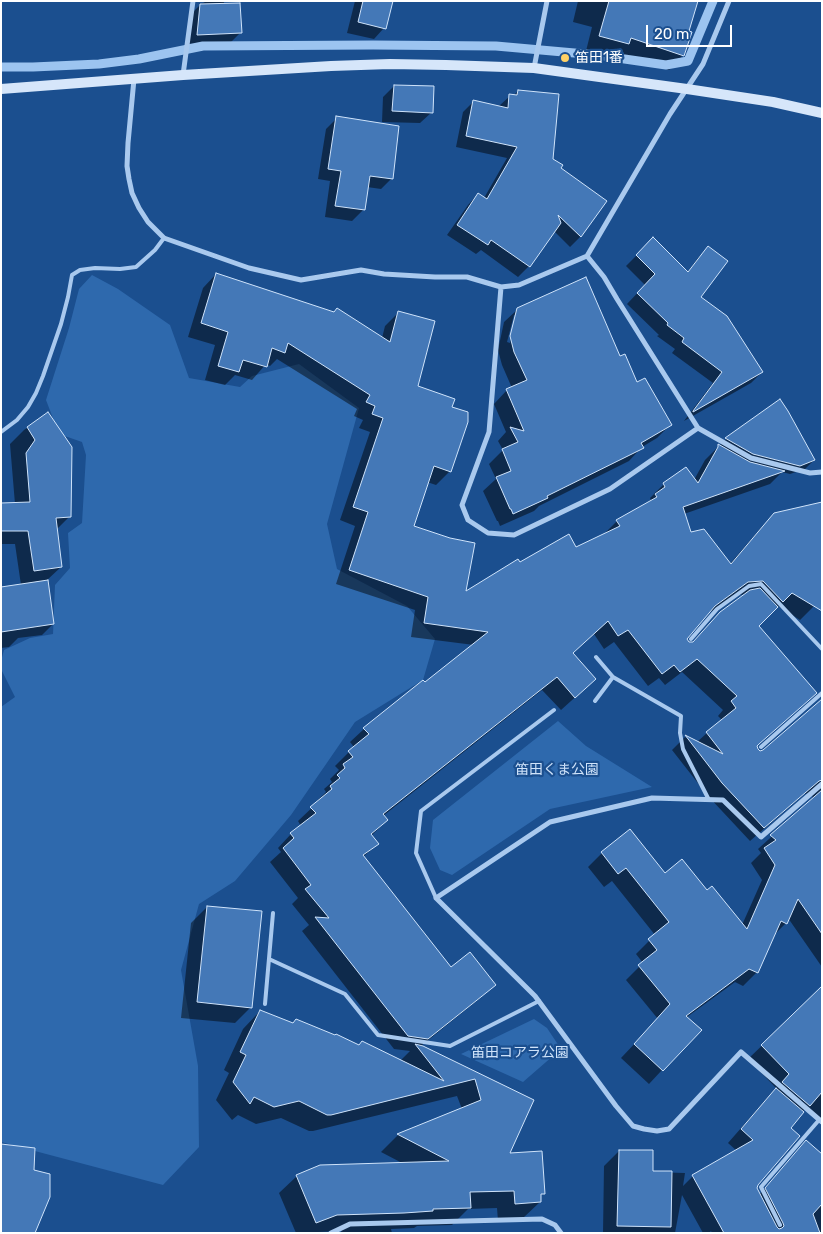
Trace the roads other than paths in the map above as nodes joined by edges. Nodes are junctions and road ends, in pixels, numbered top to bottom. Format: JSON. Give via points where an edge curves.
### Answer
{"nodes":[{"id":1,"x":192,"y":1,"type":"edge"},
{"id":2,"x":547,"y":1,"type":"edge"},
{"id":3,"x":728,"y":1,"type":"edge"},
{"id":4,"x":534,"y":68,"type":"junction"},
{"id":5,"x":184,"y":74,"type":"junction"},
{"id":6,"x":134,"y":79,"type":"junction"},
{"id":7,"x":687,"y":88,"type":"junction"},
{"id":8,"x":1,"y":90,"type":"edge"},
{"id":9,"x":822,"y":113,"type":"edge"},
{"id":10,"x":164,"y":238,"type":"junction"},
{"id":11,"x":587,"y":256,"type":"junction"},
{"id":12,"x":500,"y":287,"type":"junction"},
{"id":13,"x":698,"y":428,"type":"junction"},
{"id":14,"x":1,"y":432,"type":"edge"},
{"id":15,"x":822,"y":472,"type":"edge"},
{"id":16,"x":691,"y":639,"type":"dead end"},
{"id":17,"x":822,"y":649,"type":"edge"},
{"id":18,"x":596,"y":657,"type":"dead end"},
{"id":19,"x":614,"y":677,"type":"junction"},
{"id":20,"x":822,"y":693,"type":"edge"},
{"id":21,"x":594,"y":701,"type":"dead end"},
{"id":22,"x":554,"y":710,"type":"dead end"},
{"id":23,"x":761,"y":747,"type":"dead end"},
{"id":24,"x":822,"y":784,"type":"edge"},
{"id":25,"x":709,"y":800,"type":"junction"},
{"id":26,"x":436,"y":898,"type":"junction"},
{"id":27,"x":273,"y":913,"type":"dead end"},
{"id":28,"x":269,"y":959,"type":"junction"},
{"id":29,"x":538,"y":1001,"type":"junction"},
{"id":30,"x":265,"y":1004,"type":"dead end"},
{"id":31,"x":820,"y":1121,"type":"edge"},
{"id":32,"x":780,"y":1225,"type":"dead end"},
{"id":33,"x":332,"y":1233,"type":"edge"},
{"id":34,"x":561,"y":1233,"type":"edge"}],
"edges":[{"from":1,"to":5,"type":"street"},
{"from":2,"to":4,"type":"street"},
{"from":3,"to":7,"type":"street","via":[[703,64]]},
{"from":4,"to":5,"type":"street","via":[[390,64]]},
{"from":4,"to":7,"type":"street"},
{"from":5,"to":6,"type":"street"},
{"from":6,"to":8,"type":"street"},
{"from":6,"to":10,"type":"street","via":[[128,143],[129,179],[139,208]]},
{"from":7,"to":9,"type":"street"},
{"from":7,"to":11,"type":"street"},
{"from":10,"to":12,"type":"street","via":[[249,268],[301,280],[361,270],[467,277]]},
{"from":10,"to":14,"type":"lane","via":[[136,267],[95,268],[72,275],[61,324],[36,393],[28,408]]},
{"from":11,"to":12,"type":"street","via":[[519,285]]},
{"from":11,"to":13,"type":"street","via":[[604,277]]},
{"from":12,"to":13,"type":"street","via":[[489,432],[462,504],[468,520],[488,533],[514,535],[610,489]]},
{"from":13,"to":15,"type":"street","via":[[751,458],[810,473]]},
{"from":16,"to":17,"type":"lane","via":[[717,609],[749,586],[761,584]]},
{"from":18,"to":19,"type":"lane"},
{"from":19,"to":21,"type":"lane"},
{"from":19,"to":25,"type":"lane","via":[[681,716],[683,749]]},
{"from":20,"to":23,"type":"lane"},
{"from":22,"to":26,"type":"lane","via":[[422,811],[416,853]]},
{"from":24,"to":25,"type":"street","via":[[761,837],[723,800]]},
{"from":25,"to":26,"type":"street","via":[[652,798],[550,822]]},
{"from":26,"to":29,"type":"street"},
{"from":27,"to":28,"type":"lane"},
{"from":28,"to":29,"type":"lane","via":[[344,994],[378,1035],[450,1046]]},
{"from":28,"to":30,"type":"lane"},
{"from":29,"to":31,"type":"street","via":[[633,1126],[644,1130],[669,1129],[741,1052]]},
{"from":31,"to":32,"type":"lane","via":[[761,1187]]},
{"from":33,"to":34,"type":"street","via":[[350,1224],[542,1219],[555,1225]]}]}
